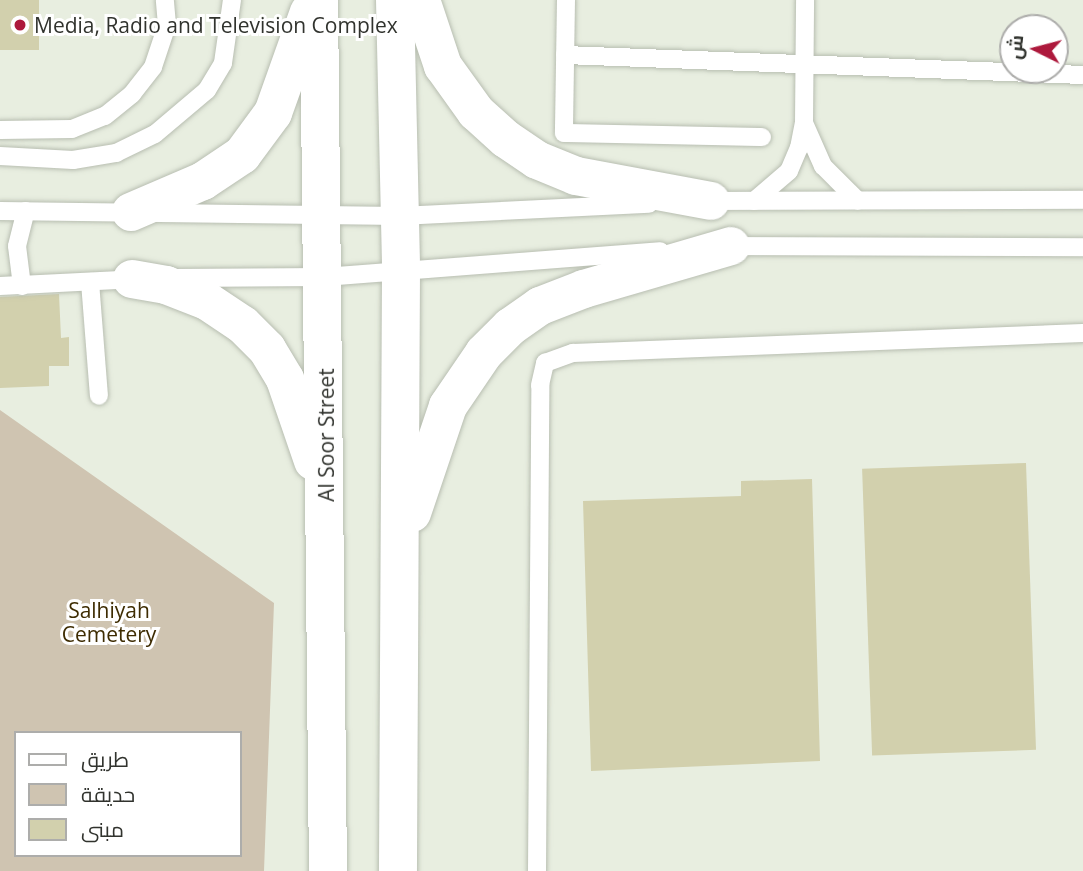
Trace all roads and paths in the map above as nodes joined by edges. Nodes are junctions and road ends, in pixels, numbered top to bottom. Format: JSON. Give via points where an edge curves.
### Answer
{"nodes":[{"id":1,"x":165,"y":0,"type":"edge"},
{"id":2,"x":232,"y":0,"type":"edge"},
{"id":3,"x":313,"y":0,"type":"edge"},
{"id":4,"x":319,"y":0,"type":"edge"},
{"id":5,"x":396,"y":0,"type":"edge"},
{"id":6,"x":421,"y":0,"type":"edge"},
{"id":7,"x":566,"y":0,"type":"edge"},
{"id":8,"x":805,"y":0,"type":"edge"},
{"id":9,"x":565,"y":55,"type":"junction"},
{"id":10,"x":805,"y":62,"type":"junction"},
{"id":11,"x":1083,"y":75,"type":"edge"},
{"id":12,"x":804,"y":123,"type":"junction"},
{"id":13,"x":0,"y":130,"type":"edge"},
{"id":14,"x":762,"y":137,"type":"dead end"},
{"id":15,"x":0,"y":156,"type":"edge"},
{"id":16,"x":1083,"y":200,"type":"edge"},
{"id":17,"x":711,"y":201,"type":"junction"},
{"id":18,"x":754,"y":201,"type":"junction"},
{"id":19,"x":858,"y":201,"type":"junction"},
{"id":20,"x":0,"y":211,"type":"edge"},
{"id":21,"x":26,"y":211,"type":"junction"},
{"id":22,"x":131,"y":212,"type":"junction"},
{"id":23,"x":324,"y":216,"type":"junction"},
{"id":24,"x":400,"y":216,"type":"junction"},
{"id":25,"x":731,"y":246,"type":"junction"},
{"id":26,"x":1083,"y":247,"type":"edge"},
{"id":27,"x":401,"y":271,"type":"junction"},
{"id":28,"x":324,"y":277,"type":"junction"},
{"id":29,"x":132,"y":279,"type":"junction"},
{"id":30,"x":90,"y":282,"type":"junction"},
{"id":31,"x":0,"y":286,"type":"edge"},
{"id":32,"x":22,"y":286,"type":"junction"},
{"id":33,"x":1083,"y":333,"type":"edge"},
{"id":34,"x":99,"y":396,"type":"dead end"},
{"id":35,"x":326,"y":513,"type":"junction"},
{"id":36,"x":401,"y":548,"type":"junction"},
{"id":37,"x":328,"y":871,"type":"edge"},
{"id":38,"x":398,"y":871,"type":"edge"},
{"id":39,"x":537,"y":871,"type":"edge"}],
"edges":[{"from":1,"to":13,"type":"lane","via":[[167,25],[153,67],[132,94],[105,116],[72,129]]},
{"from":2,"to":15,"type":"lane","via":[[223,62],[207,90],[155,134],[116,153],[73,160]]},
{"from":3,"to":22,"type":"main road","via":[[273,113],[259,136],[242,155],[202,181]]},
{"from":4,"to":23,"type":"main road","name":"Al Soor Street"},
{"from":5,"to":24,"type":"main road"},
{"from":6,"to":17,"type":"main road","via":[[443,66],[476,112],[506,139],[537,160],[576,176]]},
{"from":7,"to":9,"type":"lane"},
{"from":8,"to":10,"type":"lane"},
{"from":9,"to":10,"type":"lane"},
{"from":9,"to":14,"type":"lane","via":[[564,133]]},
{"from":10,"to":11,"type":"lane"},
{"from":10,"to":12,"type":"lane"},
{"from":12,"to":18,"type":"lane","via":[[789,171]]},
{"from":12,"to":19,"type":"lane","via":[[823,166]]},
{"from":16,"to":19,"type":"lane"},
{"from":17,"to":18,"type":"lane"},
{"from":17,"to":24,"type":"lane"},
{"from":18,"to":19,"type":"lane"},
{"from":20,"to":21,"type":"lane"},
{"from":21,"to":22,"type":"lane"},
{"from":21,"to":32,"type":"lane","via":[[17,246]]},
{"from":22,"to":23,"type":"lane"},
{"from":23,"to":24,"type":"lane"},
{"from":23,"to":28,"type":"main road","name":"Al Soor Street"},
{"from":24,"to":27,"type":"main road"},
{"from":25,"to":26,"type":"lane"},
{"from":25,"to":27,"type":"lane"},
{"from":25,"to":36,"type":"main road","via":[[584,289],[540,306],[510,327],[484,353],[448,406]]},
{"from":27,"to":28,"type":"lane"},
{"from":27,"to":36,"type":"main road"},
{"from":28,"to":29,"type":"lane"},
{"from":28,"to":35,"type":"main road","name":"Al Soor Street"},
{"from":29,"to":30,"type":"lane"},
{"from":29,"to":35,"type":"main road","via":[[166,285],[207,301],[243,325],[267,349],[299,413]]},
{"from":30,"to":32,"type":"lane"},
{"from":30,"to":34,"type":"lane"},
{"from":31,"to":32,"type":"lane"},
{"from":33,"to":39,"type":"lane","via":[[573,353],[545,363],[540,385]]},
{"from":35,"to":37,"type":"main road","name":"Al Soor Street"},
{"from":36,"to":38,"type":"main road"}]}
